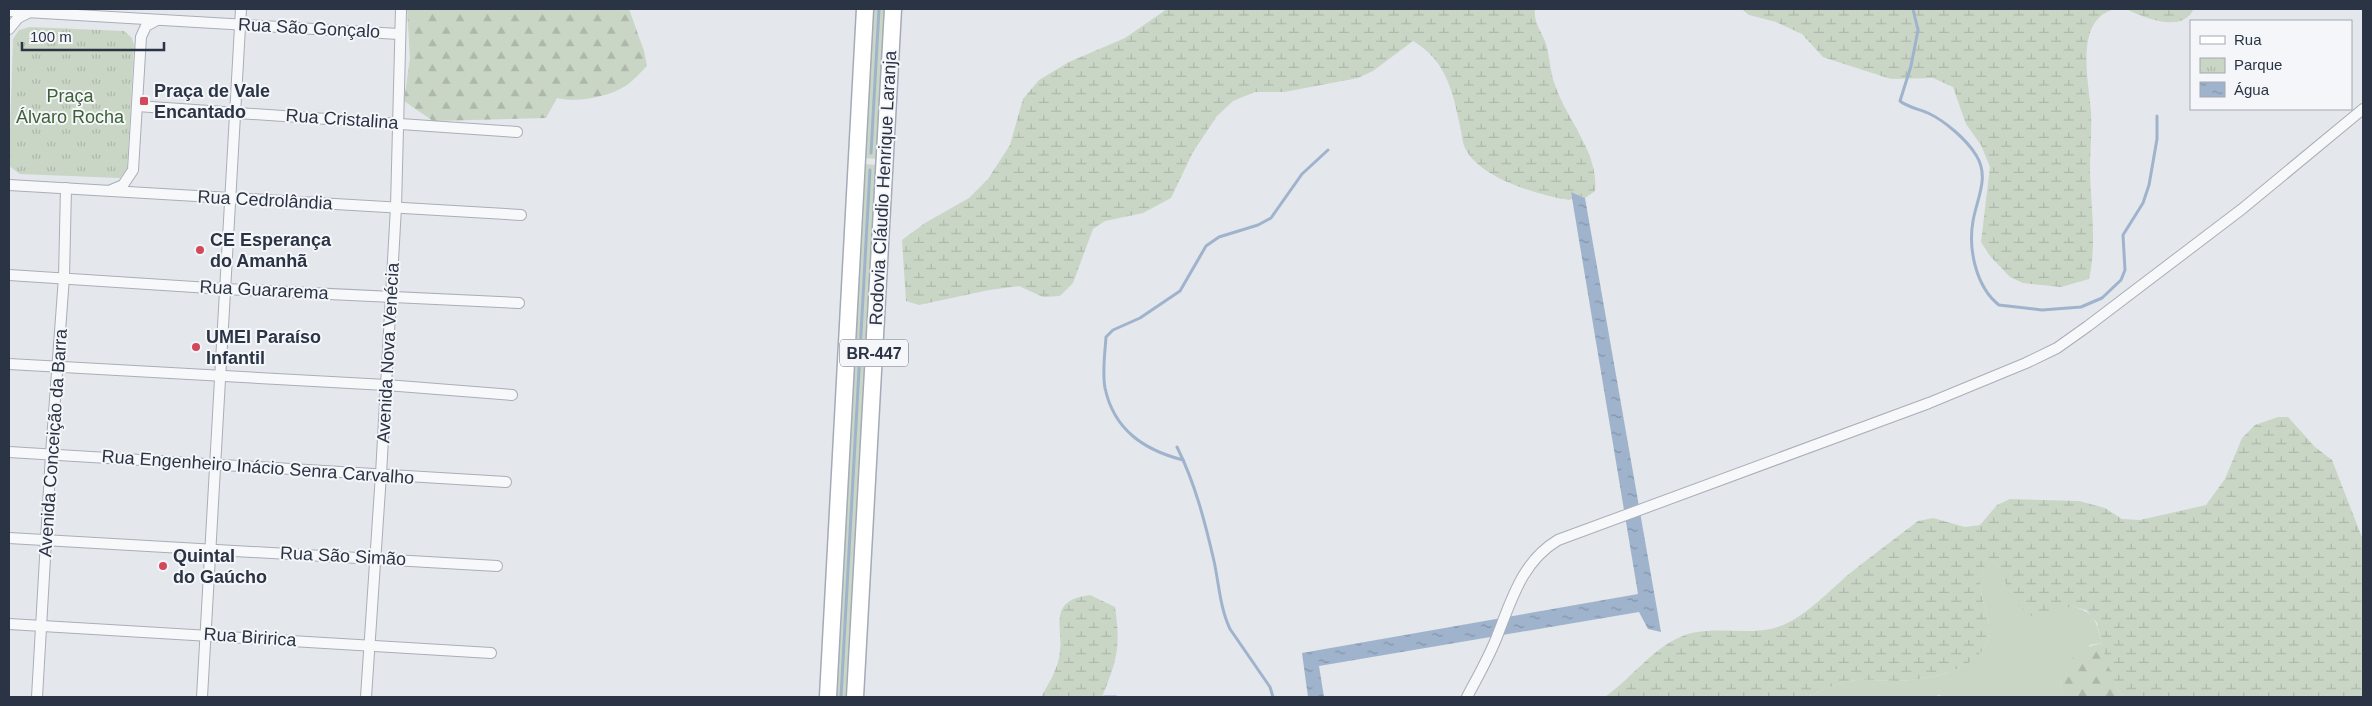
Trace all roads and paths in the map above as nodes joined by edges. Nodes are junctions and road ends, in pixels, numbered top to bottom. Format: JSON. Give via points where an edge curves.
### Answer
{"nodes":[{"id":1,"x":241,"y":9,"type":"edge"},
{"id":2,"x":401,"y":9,"type":"edge"},
{"id":3,"x":865,"y":9,"type":"edge"},
{"id":4,"x":893,"y":9,"type":"edge"},
{"id":5,"x":9,"y":11,"type":"edge"},
{"id":6,"x":76,"y":12,"type":"edge"},
{"id":7,"x":34,"y":13,"type":"junction"},
{"id":8,"x":122,"y":18,"type":"junction"},
{"id":9,"x":162,"y":20,"type":"junction"},
{"id":10,"x":240,"y":24,"type":"junction"},
{"id":11,"x":9,"y":29,"type":"edge"},
{"id":12,"x":400,"y":34,"type":"junction"},
{"id":13,"x":140,"y":46,"type":"junction"},
{"id":14,"x":137,"y":106,"type":"junction"},
{"id":15,"x":2363,"y":109,"type":"edge"},
{"id":16,"x":234,"y":111,"type":"junction"},
{"id":17,"x":398,"y":122,"type":"junction"},
{"id":18,"x":517,"y":132,"type":"dead end"},
{"id":19,"x":9,"y":181,"type":"edge"},
{"id":20,"x":9,"y":185,"type":"edge"},
{"id":21,"x":20,"y":186,"type":"junction"},
{"id":22,"x":66,"y":188,"type":"junction"},
{"id":23,"x":107,"y":191,"type":"junction"},
{"id":24,"x":229,"y":198,"type":"junction"},
{"id":25,"x":396,"y":207,"type":"junction"},
{"id":26,"x":521,"y":215,"type":"dead end"},
{"id":27,"x":9,"y":275,"type":"edge"},
{"id":28,"x":64,"y":277,"type":"junction"},
{"id":29,"x":225,"y":289,"type":"junction"},
{"id":30,"x":390,"y":296,"type":"junction"},
{"id":31,"x":519,"y":303,"type":"dead end"},
{"id":32,"x":9,"y":364,"type":"edge"},
{"id":33,"x":58,"y":367,"type":"junction"},
{"id":34,"x":222,"y":375,"type":"junction"},
{"id":35,"x":386,"y":385,"type":"junction"},
{"id":36,"x":512,"y":395,"type":"dead end"},
{"id":37,"x":9,"y":452,"type":"edge"},
{"id":38,"x":51,"y":454,"type":"junction"},
{"id":39,"x":216,"y":463,"type":"junction"},
{"id":40,"x":381,"y":474,"type":"junction"},
{"id":41,"x":506,"y":482,"type":"dead end"},
{"id":42,"x":9,"y":538,"type":"edge"},
{"id":43,"x":47,"y":540,"type":"junction"},
{"id":44,"x":211,"y":549,"type":"junction"},
{"id":45,"x":375,"y":558,"type":"junction"},
{"id":46,"x":497,"y":566,"type":"dead end"},
{"id":47,"x":9,"y":624,"type":"edge"},
{"id":48,"x":42,"y":625,"type":"junction"},
{"id":49,"x":205,"y":634,"type":"junction"},
{"id":50,"x":369,"y":645,"type":"junction"},
{"id":51,"x":490,"y":653,"type":"dead end"},
{"id":52,"x":37,"y":697,"type":"edge"},
{"id":53,"x":202,"y":697,"type":"edge"},
{"id":54,"x":366,"y":697,"type":"edge"},
{"id":55,"x":828,"y":697,"type":"edge"},
{"id":56,"x":855,"y":697,"type":"edge"},
{"id":57,"x":1467,"y":697,"type":"edge"}],
"edges":[{"from":1,"to":10,"type":"street"},
{"from":2,"to":12,"type":"street","name":"Avenida Nova Venécia"},
{"from":3,"to":55,"type":"main road","name":"Rodovia Cláudio Henrique Laranja","number":"BR-447"},
{"from":4,"to":56,"type":"main road","name":"Rodovia Cláudio Henrique Laranja","number":"BR-447"},
{"from":5,"to":7,"type":"street","name":"Rua São Gonçalo"},
{"from":6,"to":7,"type":"street","name":"Rua São Gonçalo"},
{"from":6,"to":8,"type":"street","name":"Rua São Gonçalo"},
{"from":7,"to":11,"type":"street","via":[[18,18]]},
{"from":8,"to":9,"type":"street","name":"Rua São Gonçalo"},
{"from":8,"to":13,"type":"street","via":[[137,30]]},
{"from":9,"to":10,"type":"street","name":"Rua São Gonçalo"},
{"from":9,"to":13,"type":"street","via":[[146,26]]},
{"from":10,"to":12,"type":"street","name":"Rua São Gonçalo"},
{"from":10,"to":16,"type":"street"},
{"from":12,"to":17,"type":"street","name":"Avenida Nova Venécia"},
{"from":13,"to":14,"type":"street"},
{"from":14,"to":16,"type":"street","name":"Rua Cristalina"},
{"from":14,"to":23,"type":"street","via":[[133,170],[123,185]]},
{"from":15,"to":57,"type":"street","via":[[2242,209],[2057,348],[1930,403],[1558,540],[1539,552],[1508,605],[1496,639]]},
{"from":16,"to":17,"type":"street","name":"Rua Cristalina"},
{"from":16,"to":24,"type":"street"},
{"from":17,"to":18,"type":"street","name":"Rua Cristalina"},
{"from":17,"to":25,"type":"street","name":"Avenida Nova Venécia"},
{"from":19,"to":21,"type":"street"},
{"from":20,"to":21,"type":"street","name":"Rua Cedrolândia"},
{"from":21,"to":22,"type":"street","name":"Rua Cedrolândia"},
{"from":22,"to":23,"type":"street","name":"Rua Cedrolândia"},
{"from":22,"to":28,"type":"street","name":"Avenida Conceição da Barra"},
{"from":23,"to":24,"type":"street","name":"Rua Cedrolândia"},
{"from":24,"to":25,"type":"street","name":"Rua Cedrolândia"},
{"from":24,"to":29,"type":"street"},
{"from":25,"to":26,"type":"street","name":"Rua Cedrolândia"},
{"from":25,"to":30,"type":"street","name":"Avenida Nova Venécia"},
{"from":27,"to":28,"type":"street","name":"Rua Guararema"},
{"from":28,"to":29,"type":"street","name":"Rua Guararema"},
{"from":28,"to":33,"type":"street","name":"Avenida Conceição da Barra"},
{"from":29,"to":30,"type":"street","name":"Rua Guararema"},
{"from":29,"to":34,"type":"street"},
{"from":30,"to":31,"type":"street","name":"Rua Guararema"},
{"from":30,"to":35,"type":"street","name":"Avenida Nova Venécia"},
{"from":32,"to":33,"type":"street"},
{"from":33,"to":34,"type":"street"},
{"from":33,"to":38,"type":"street","name":"Avenida Conceição da Barra"},
{"from":34,"to":35,"type":"street"},
{"from":34,"to":39,"type":"street"},
{"from":35,"to":36,"type":"street"},
{"from":35,"to":40,"type":"street","name":"Avenida Nova Venécia"},
{"from":37,"to":38,"type":"street","name":"Rua Engenheiro Inácio Senra Carvalho"},
{"from":38,"to":39,"type":"street","name":"Rua Engenheiro Inácio Senra Carvalho"},
{"from":38,"to":43,"type":"street","name":"Avenida Conceição da Barra"},
{"from":39,"to":40,"type":"street","name":"Rua Engenheiro Inácio Senra Carvalho"},
{"from":39,"to":44,"type":"street"},
{"from":40,"to":41,"type":"street","name":"Rua Engenheiro Inácio Senra Carvalho"},
{"from":40,"to":45,"type":"street","name":"Avenida Nova Venécia"},
{"from":42,"to":43,"type":"street","name":"Rua São Simão"},
{"from":43,"to":44,"type":"street","name":"Rua São Simão"},
{"from":43,"to":48,"type":"street","name":"Avenida Conceição da Barra"},
{"from":44,"to":45,"type":"street","name":"Rua São Simão"},
{"from":44,"to":49,"type":"street"},
{"from":45,"to":46,"type":"street","name":"Rua São Simão"},
{"from":45,"to":50,"type":"street","name":"Avenida Nova Venécia"},
{"from":47,"to":48,"type":"street","name":"Rua Biririca"},
{"from":48,"to":49,"type":"street","name":"Rua Biririca"},
{"from":48,"to":52,"type":"street","name":"Avenida Conceição da Barra"},
{"from":49,"to":50,"type":"street","name":"Rua Biririca"},
{"from":49,"to":53,"type":"street"},
{"from":50,"to":51,"type":"street","name":"Rua Biririca"},
{"from":50,"to":54,"type":"street","name":"Avenida Nova Venécia"}]}
